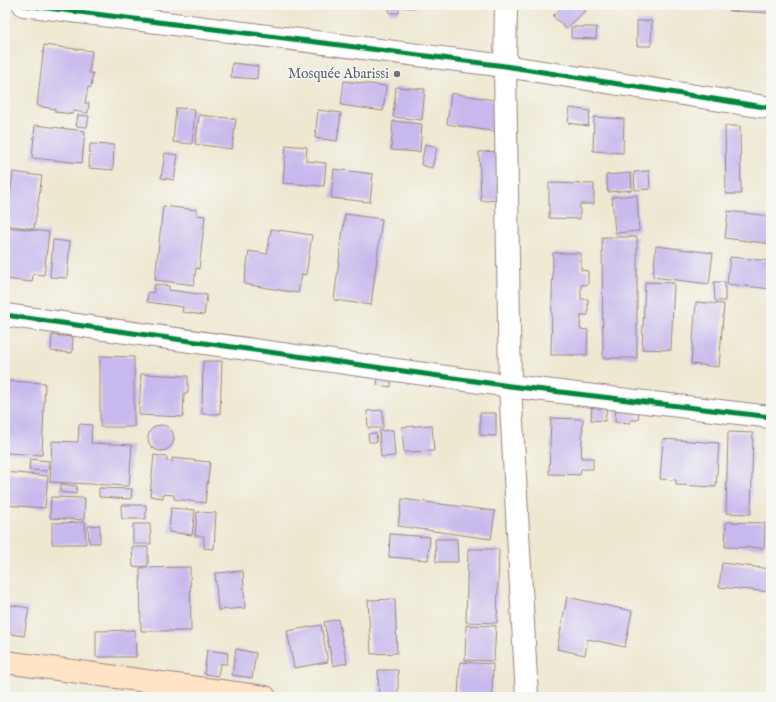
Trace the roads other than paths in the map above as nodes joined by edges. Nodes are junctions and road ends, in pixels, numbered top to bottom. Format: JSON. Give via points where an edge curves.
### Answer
{"nodes":[{"id":1,"x":24,"y":5,"type":"edge"},
{"id":2,"x":506,"y":5,"type":"edge"},
{"id":3,"x":505,"y":66,"type":"junction"},
{"id":4,"x":771,"y":108,"type":"edge"},
{"id":5,"x":5,"y":315,"type":"edge"},
{"id":6,"x":510,"y":386,"type":"junction"},
{"id":7,"x":771,"y":417,"type":"edge"},
{"id":8,"x":5,"y":662,"type":"edge"},
{"id":9,"x":265,"y":697,"type":"edge"},
{"id":10,"x":527,"y":697,"type":"edge"}],
"edges":[{"from":1,"to":3,"type":"street"},
{"from":2,"to":3,"type":"street"},
{"from":3,"to":4,"type":"street"},
{"from":3,"to":6,"type":"street"},
{"from":5,"to":6,"type":"street"},
{"from":6,"to":7,"type":"street"},
{"from":6,"to":10,"type":"street"},
{"from":8,"to":9,"type":"street"}]}
